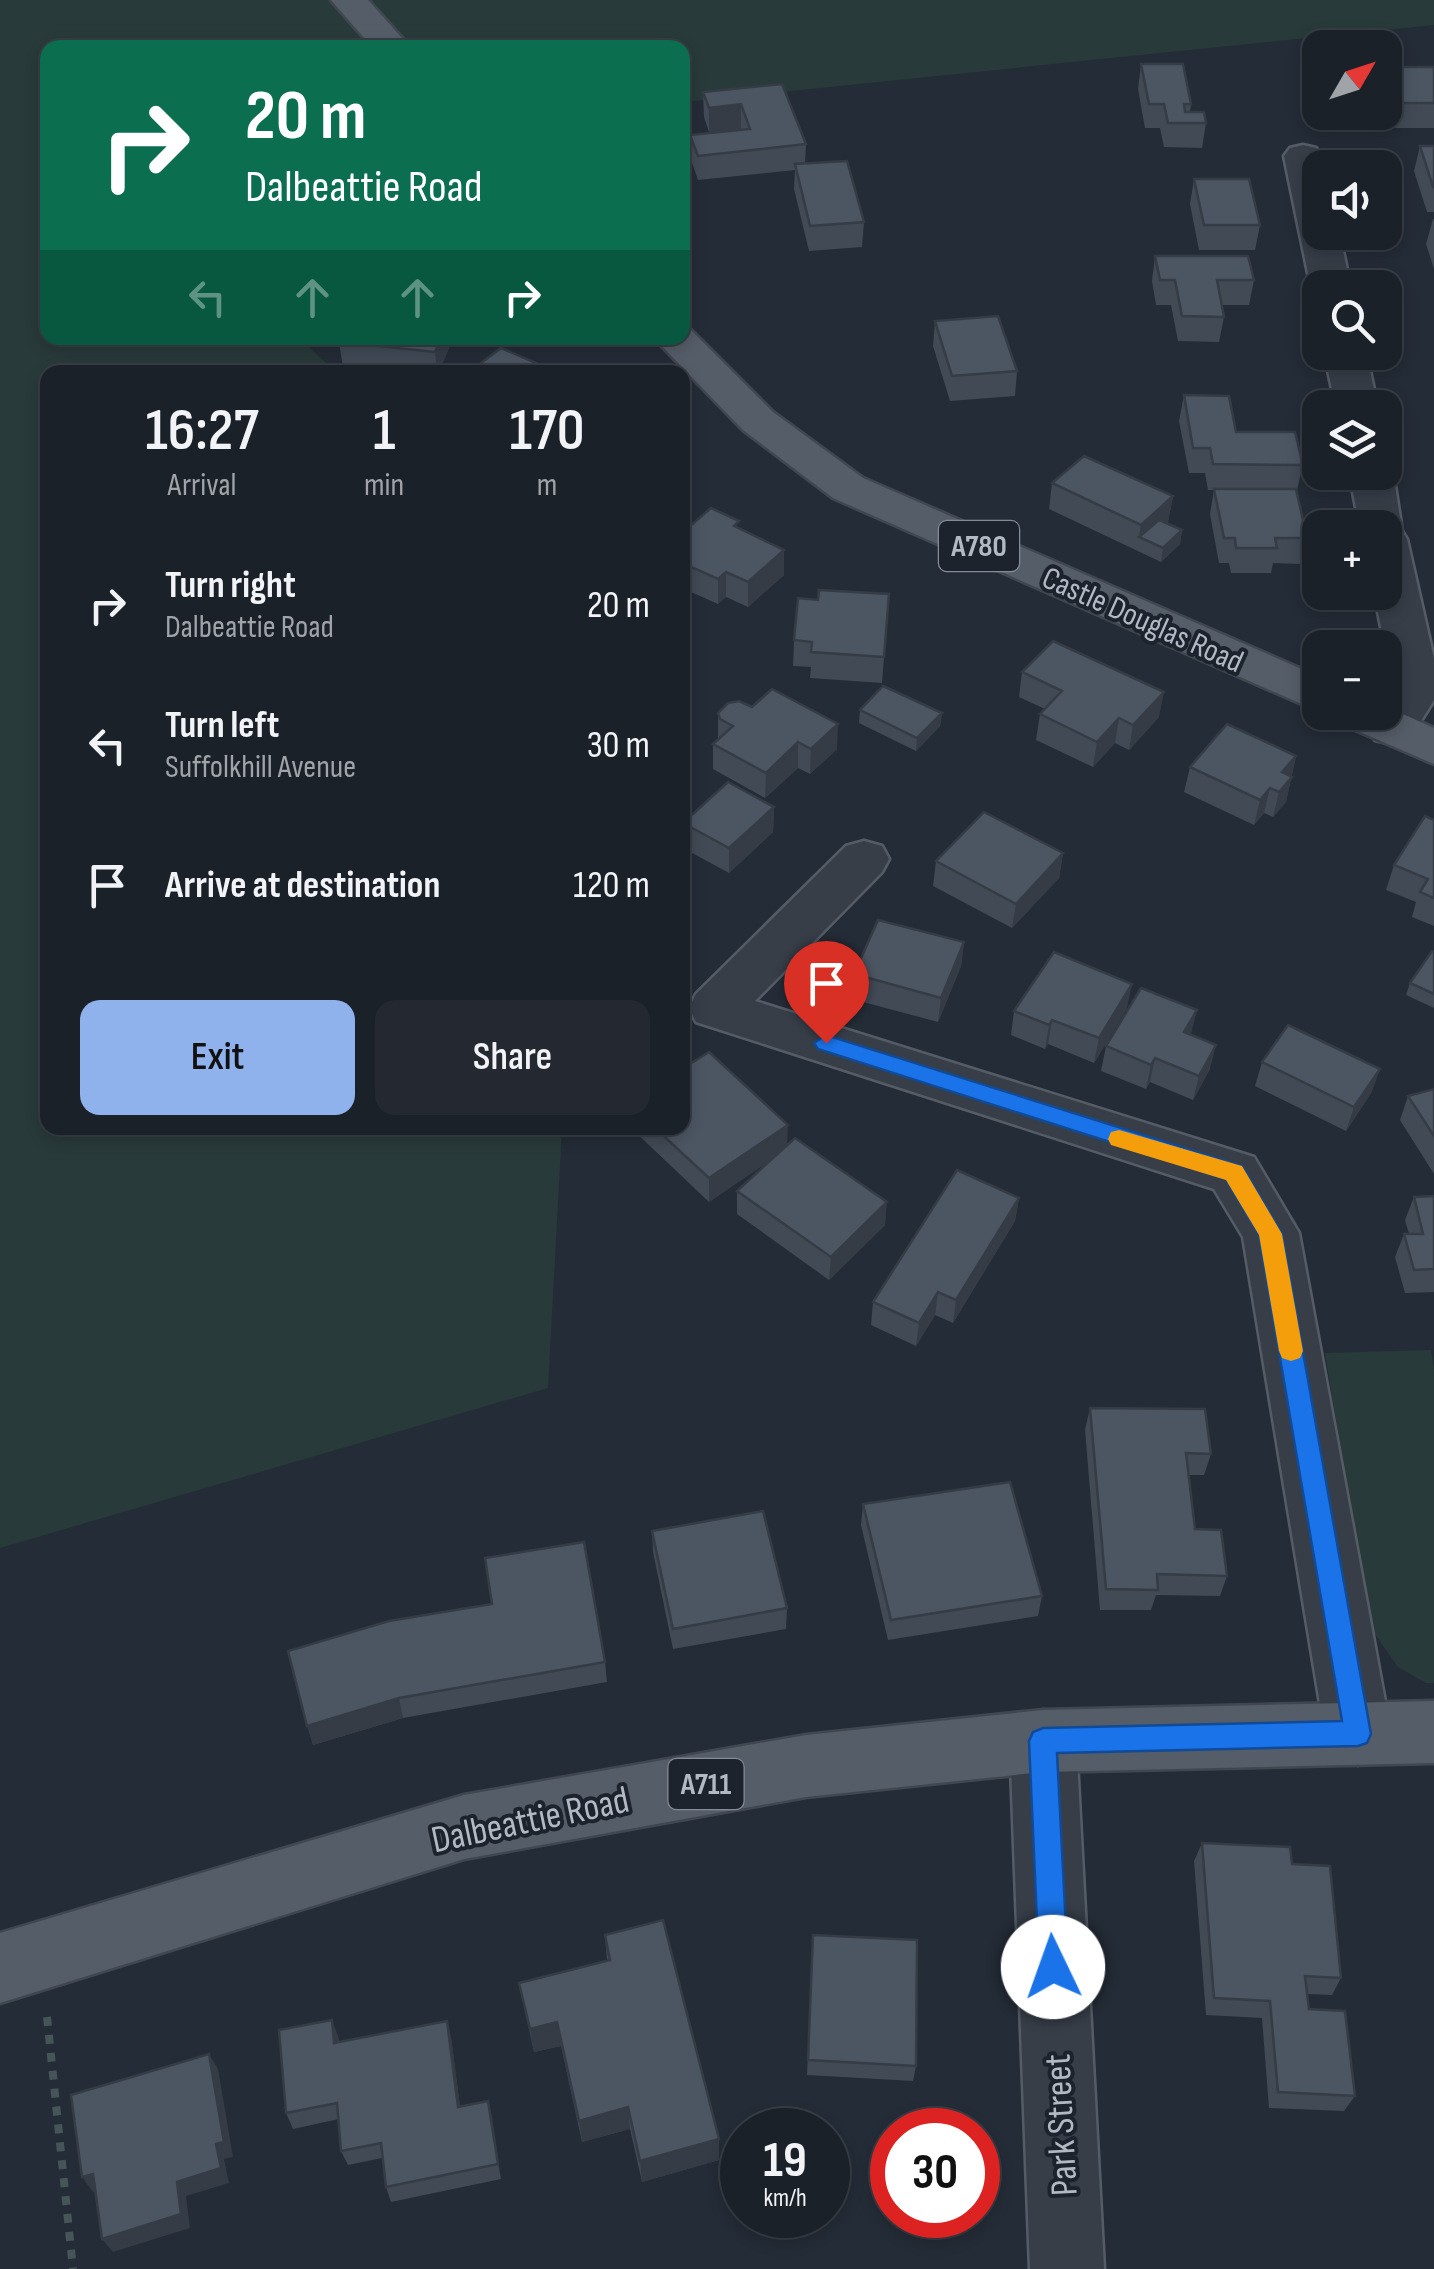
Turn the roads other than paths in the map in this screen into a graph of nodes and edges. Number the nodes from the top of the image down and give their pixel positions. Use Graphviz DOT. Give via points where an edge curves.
graph roads {
  1 [pos="349,0"];
  2 [pos="386,40"];
  3 [pos="682,345"];
  4 [pos="1400,610"];
  5 [pos="1302,688"];
  6 [pos="1402,715"];
  7 [pos="864,859"];
  8 [pos="1434,1732"];
  9 [pos="1358,1734"];
  10 [pos="1043,1741"];
  11 [pos="20,1961"];
  12 [pos="1067,2269"];
  1 -- 2 [label="main road"];
  3 -- 5 [label="main road, Castle Douglas Road / A780" via="758,421 848,488"];
  4 -- 6 [label="street" via="1417,689"];
  7 -- 9 [label="street" via="715,1008 1234,1173 1271,1234"];
  8 -- 9 [label="main road, Dalbeattie Road / A711"];
  9 -- 10 [label="main road, Dalbeattie Road / A711"];
  10 -- 11 [label="main road, Dalbeattie Road / A711" via="806,1766 464,1827"];
  10 -- 12 [label="street, Park Street"];
}
